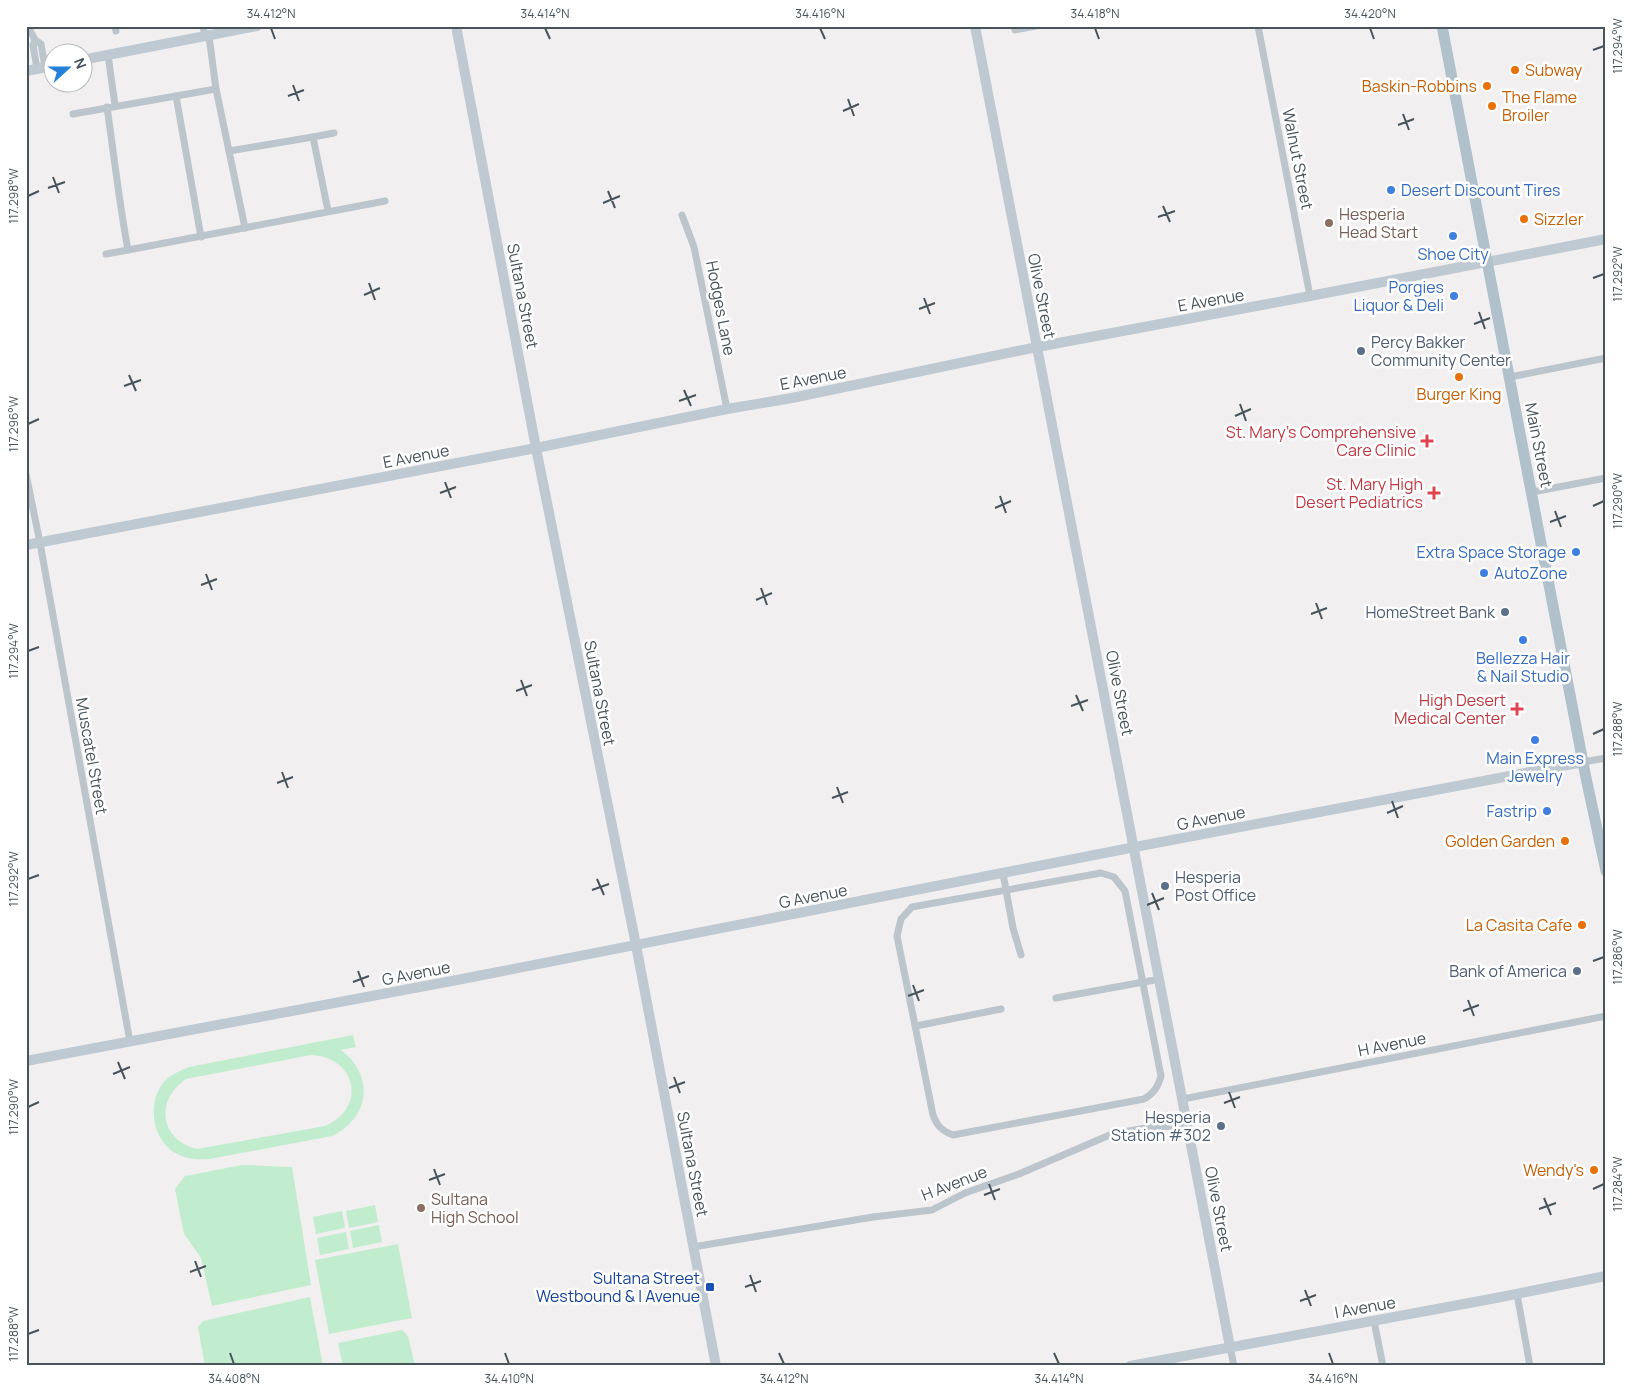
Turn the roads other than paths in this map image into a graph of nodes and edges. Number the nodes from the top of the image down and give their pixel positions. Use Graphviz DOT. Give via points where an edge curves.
graph roads {
  1 [pos="28,26"];
  2 [pos="257,26"];
  3 [pos="456,26"];
  4 [pos="975,26"];
  5 [pos="1014,26"];
  6 [pos="1036,26"];
  7 [pos="1258,26"];
  8 [pos="1442,26"];
  9 [pos="206,33"];
  10 [pos="108,55"];
  11 [pos="92,58"];
  12 [pos="40,68"];
  13 [pos="216,89"];
  14 [pos="176,96"];
  15 [pos="115,105"];
  16 [pos="107,107"];
  17 [pos="73,114"];
  18 [pos="334,133"];
  19 [pos="313,137"];
  20 [pos="229,151"];
  21 [pos="385,200"];
  22 [pos="328,211"];
  23 [pos="682,214"];
  24 [pos="245,228"];
  25 [pos="201,237"];
  26 [pos="1606,239"];
  27 [pos="128,250"];
  28 [pos="106,254"];
  29 [pos="1488,261"];
  30 [pos="1310,296"];
  31 [pos="1037,347"];
  32 [pos="1606,358"];
  33 [pos="1510,376"];
  34 [pos="727,409"];
  35 [pos="536,448"];
  36 [pos="26,474"];
  37 [pos="1606,478"];
  38 [pos="1532,492"];
  39 [pos="40,543"];
  40 [pos="26,545"];
  41 [pos="1606,758"];
  42 [pos="1583,762"];
  43 [pos="1135,848"];
  44 [pos="1606,870"];
  45 [pos="1003,874"];
  46 [pos="1006,890"];
  47 [pos="636,944"];
  48 [pos="1021,955"];
  49 [pos="1160,978"];
  50 [pos="1142,982"];
  51 [pos="1056,998"];
  52 [pos="1001,1009"];
  53 [pos="1606,1016"];
  54 [pos="916,1026"];
  55 [pos="130,1042"];
  56 [pos="26,1062"];
  57 [pos="1183,1099"];
  58 [pos="1188,1125"];
  59 [pos="693,1247"];
  60 [pos="1606,1276"];
  61 [pos="1517,1294"];
  62 [pos="1374,1321"];
  63 [pos="1230,1347"];
  64 [pos="716,1366"];
  65 [pos="1130,1366"];
  66 [pos="1234,1366"];
  67 [pos="1382,1366"];
  68 [pos="1530,1366"];
  1 -- 12 [label="street" via="35,40 33,46"];
  2 -- 9 [label="street"];
  3 -- 35 [label="street, Sultana Street"];
  4 -- 31 [label="street, Olive Street"];
  5 -- 6 [label="street" via="1015,30"];
  7 -- 30 [label="street, Walnut Street"];
  8 -- 29 [label="main road, Main Street"];
  9 -- 10 [label="street"];
  9 -- 13 [label="street"];
  10 -- 11 [label="street"];
  10 -- 15 [label="street"];
  13 -- 14 [label="street"];
  13 -- 20 [label="street"];
  14 -- 15 [label="street"];
  14 -- 25 [label="street"];
  15 -- 16 [label="street"];
  16 -- 17 [label="street"];
  16 -- 27 [label="street"];
  18 -- 19 [label="street"];
  19 -- 20 [label="street"];
  19 -- 22 [label="street"];
  20 -- 24 [label="street"];
  21 -- 22 [label="street"];
  22 -- 24 [label="street"];
  23 -- 34 [label="street, Hodges Lane" via="694,247"];
  24 -- 25 [label="street"];
  25 -- 27 [label="street"];
  26 -- 29 [label="street, E Avenue"];
  27 -- 28 [label="street"];
  29 -- 30 [label="street, E Avenue"];
  29 -- 33 [label="main road, Main Street"];
  30 -- 31 [label="street, E Avenue"];
  31 -- 34 [label="street, E Avenue"];
  31 -- 43 [label="street, Olive Street"];
  32 -- 33 [label="street"];
  33 -- 38 [label="main road, Main Street"];
  34 -- 35 [label="street, E Avenue"];
  35 -- 39 [label="street, E Avenue"];
  35 -- 47 [label="street, Sultana Street"];
  36 -- 39 [label="street, Muscatel Street"];
  37 -- 38 [label="street"];
  38 -- 42 [label="main road, Main Street"];
  39 -- 40 [label="street, E Avenue"];
  39 -- 55 [label="street, Muscatel Street"];
  41 -- 42 [label="street, G Avenue"];
  42 -- 43 [label="street, G Avenue"];
  42 -- 44 [label="main road, Main Street"];
  43 -- 45 [label="street, G Avenue"];
  43 -- 49 [label="street, Olive Street"];
  45 -- 46 [label="street"];
  45 -- 47 [label="street, G Avenue"];
  46 -- 48 [label="street"];
  46 -- 50 [label="street" via="1101,873 1114,877 1125,891"];
  46 -- 54 [label="street" via="912,907 901,920 897,936"];
  47 -- 55 [label="street, G Avenue"];
  47 -- 59 [label="street, Sultana Street"];
  49 -- 50 [label="street"];
  49 -- 57 [label="street, Olive Street"];
  50 -- 51 [label="street"];
  50 -- 54 [label="street" via="1161,1076 1158,1086 1144,1099 953,1135 944,1132 933,1115"];
  52 -- 54 [label="street"];
  53 -- 57 [label="street, H Avenue"];
  55 -- 56 [label="street, G Avenue"];
  57 -- 58 [label="street, Olive Street"];
  58 -- 59 [label="street, H Avenue" via="1112,1134 965,1193 932,1210"];
  58 -- 63 [label="street, Olive Street"];
  59 -- 64 [label="street, Sultana Street"];
  60 -- 61 [label="street, I Avenue"];
  61 -- 62 [label="street, I Avenue"];
  61 -- 68 [label="street"];
  62 -- 63 [label="street, I Avenue"];
  62 -- 67 [label="street"];
  63 -- 65 [label="street, I Avenue"];
  63 -- 66 [label="street, Olive Street"];
}
